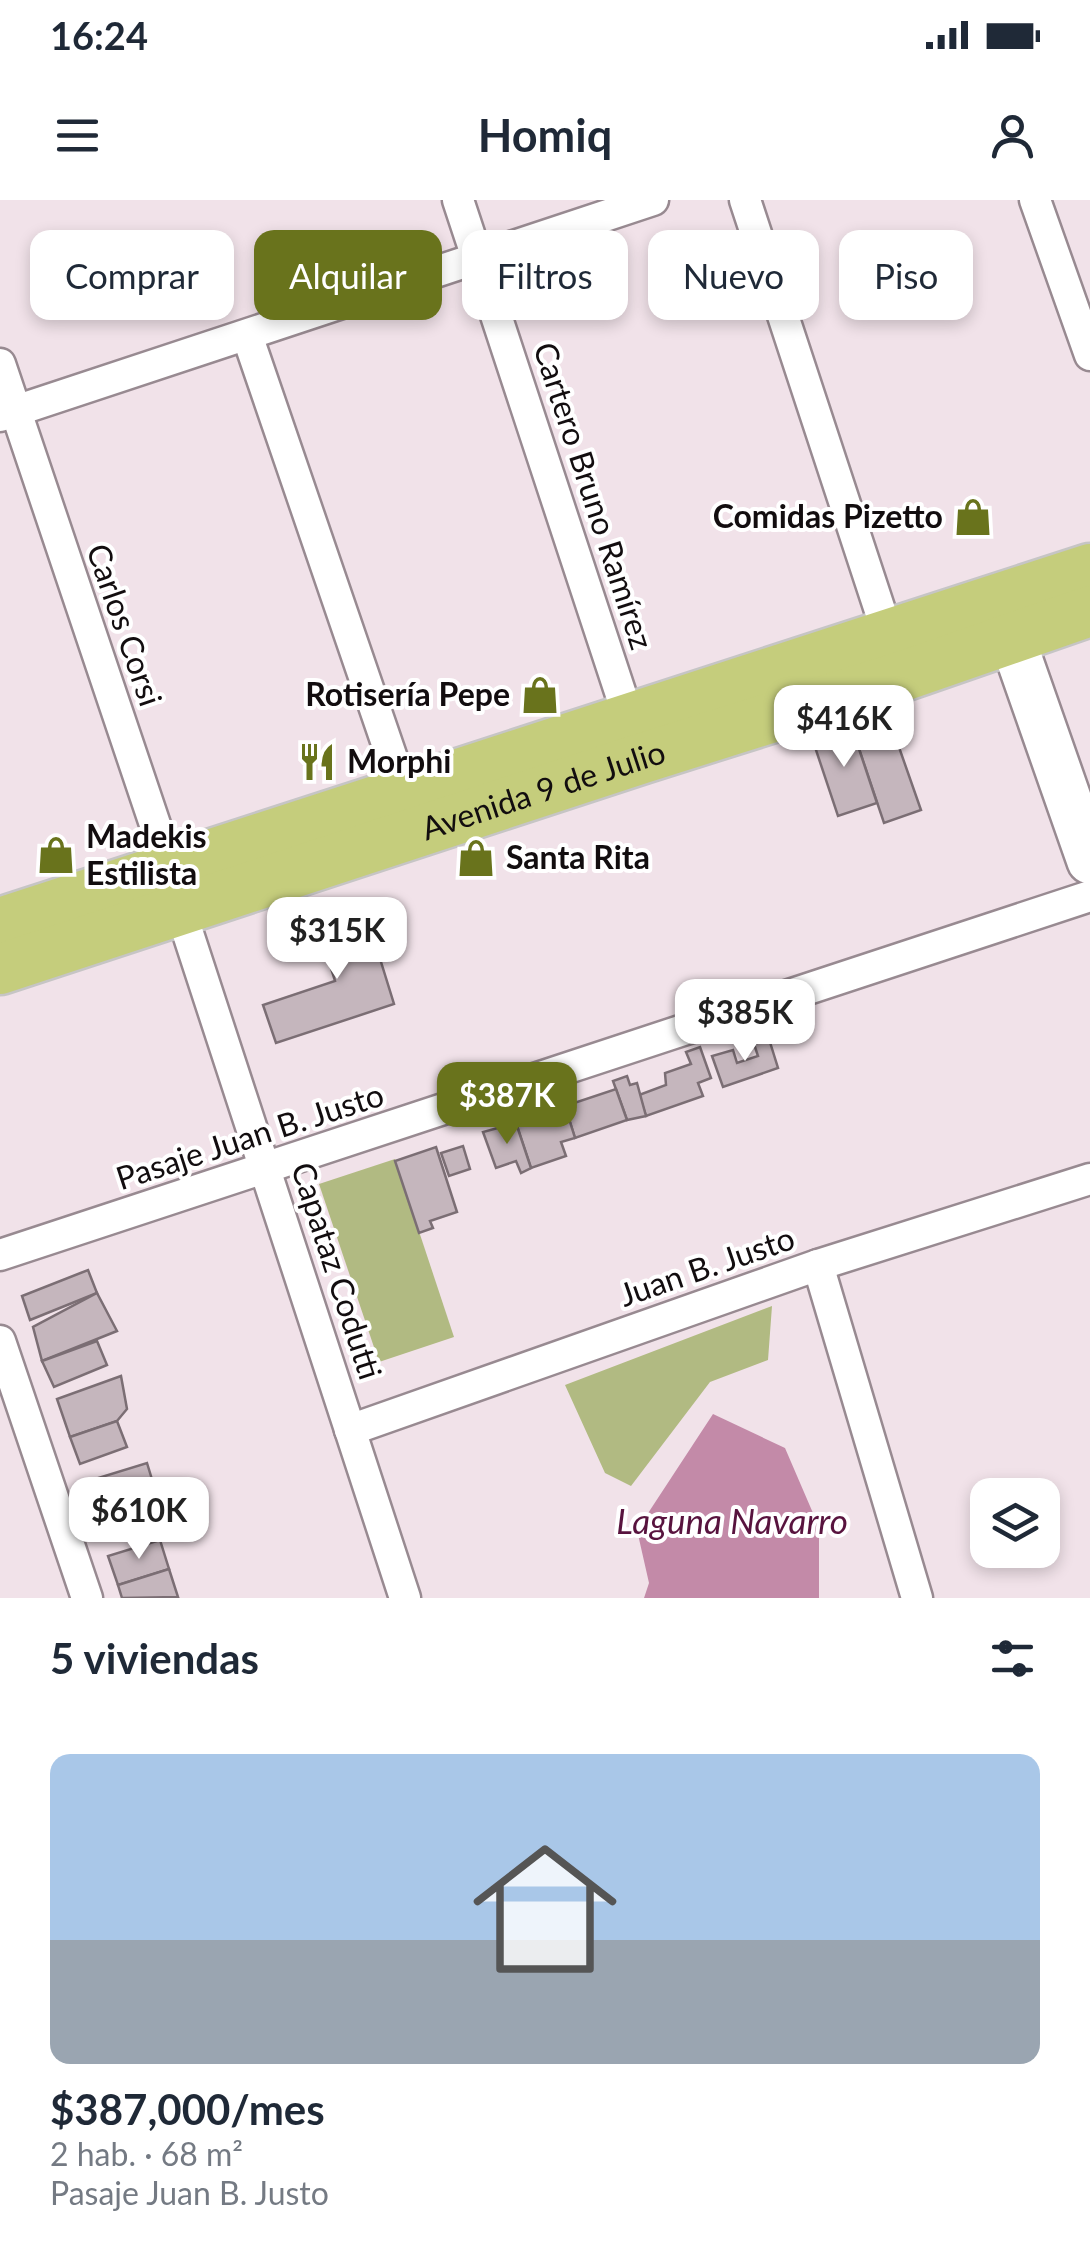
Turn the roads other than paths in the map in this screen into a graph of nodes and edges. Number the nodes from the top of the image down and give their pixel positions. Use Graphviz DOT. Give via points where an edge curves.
graph roads {
  1 [pos="458,200"];
  2 [pos="653,200"];
  3 [pos="745,200"];
  4 [pos="1036,200"];
  5 [pos="468,230"];
  6 [pos="559,230"];
  7 [pos="462,261"];
  8 [pos="498,320"];
  9 [pos="247,335"];
  10 [pos="1090,355"];
  11 [pos="0,364"];
  12 [pos="8,414"];
  13 [pos="1090,569"];
  14 [pos="1090,612"];
  15 [pos="1005,620"];
  16 [pos="896,656"];
  17 [pos="636,738"];
  18 [pos="411,812"];
  19 [pos="1090,861"];
  20 [pos="174,887"];
  21 [pos="1090,896"];
  22 [pos="0,923"];
  23 [pos="0,970"];
  24 [pos="266,1170"];
  25 [pos="1090,1179"];
  26 [pos="0,1255"];
  27 [pos="818,1265"];
  28 [pos="0,1341"];
  29 [pos="350,1430"];
  30 [pos="87,1598"];
  31 [pos="404,1598"];
  32 [pos="917,1598"];
  1 -- 5 [label="street, Cartero Bruno Ramírez"];
  2 -- 6 [label="street"];
  3 -- 16 [label="street"];
  4 -- 10 [label="street"];
  7 -- 9 [label="street"];
  8 -- 17 [label="street, Cartero Bruno Ramírez"];
  9 -- 12 [label="street"];
  9 -- 18 [label="street"];
  11 -- 12 [label="street, Carlos Corsi"];
  12 -- 20 [label="street, Carlos Corsi"];
  13 -- 15 [label="main road, Avenida 9 de Julio"];
  14 -- 15 [label="main road, Avenida 9 de Julio"];
  15 -- 16 [label="main road, Avenida 9 de Julio"];
  15 -- 19 [label="street"];
  16 -- 17 [label="main road, Avenida 9 de Julio"];
  17 -- 18 [label="main road, Avenida 9 de Julio"];
  18 -- 20 [label="main road, Avenida 9 de Julio"];
  20 -- 22 [label="main road, Avenida 9 de Julio"];
  20 -- 23 [label="main road, Avenida 9 de Julio"];
  20 -- 24 [label="street, Capataz Codutti"];
  21 -- 24 [label="street, Pasaje Juan B. Justo"];
  24 -- 26 [label="street, Pasaje Juan B. Justo"];
  24 -- 29 [label="street, Capataz Codutti"];
  25 -- 27 [label="street, Juan B. Justo"];
  27 -- 29 [label="street, Juan B. Justo"];
  27 -- 32 [label="street"];
  28 -- 30 [label="street"];
  29 -- 31 [label="street, Capataz Codutti"];
}
